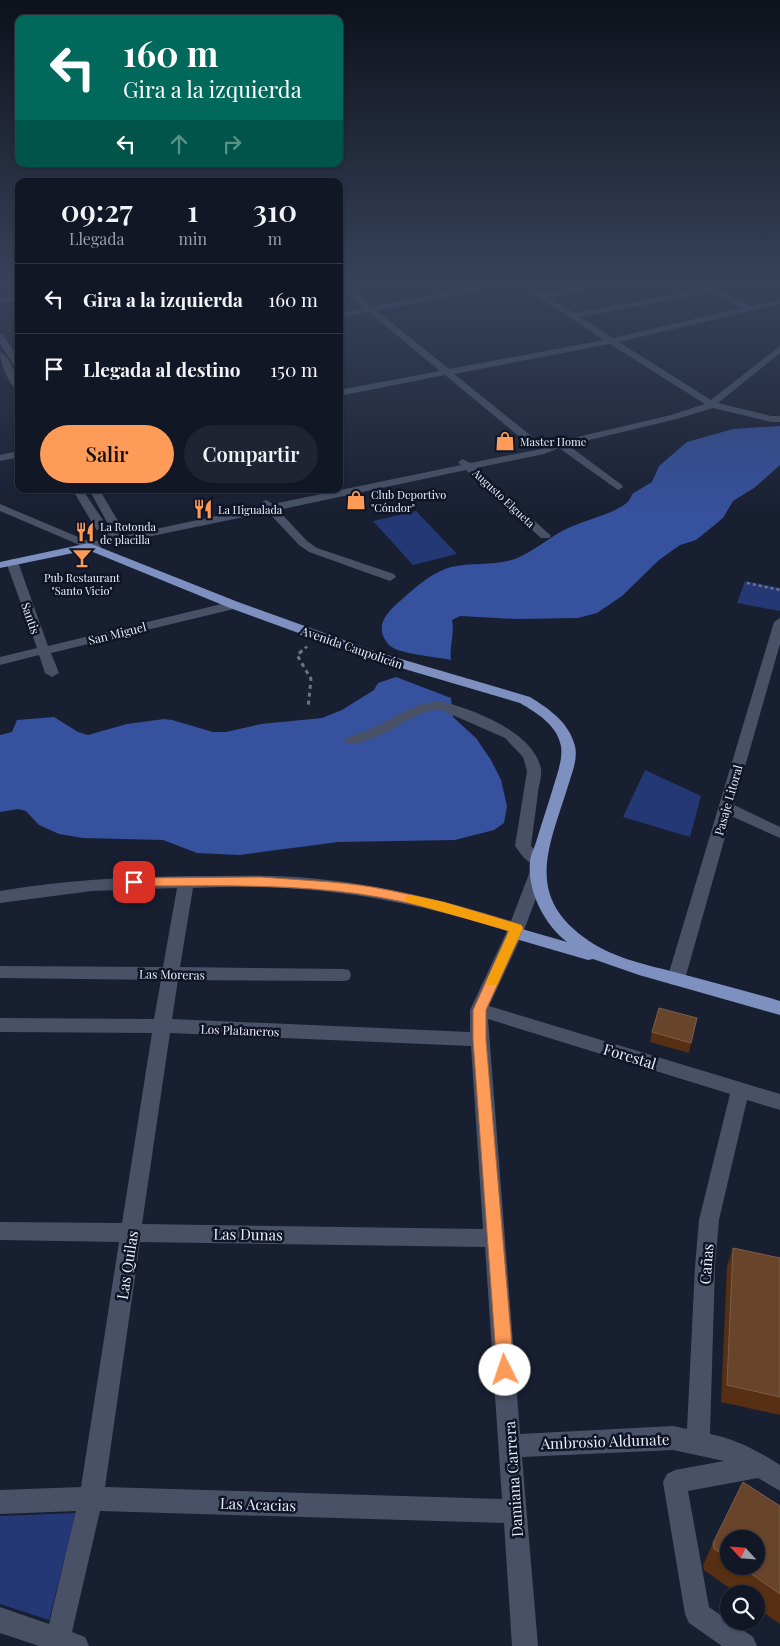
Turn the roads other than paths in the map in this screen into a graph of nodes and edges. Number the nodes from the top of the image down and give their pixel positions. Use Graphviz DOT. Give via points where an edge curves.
graph roads {
  1 [pos="435,363"];
  2 [pos="495,363"];
  3 [pos="646,363"];
  4 [pos="763,363"];
  5 [pos="446,372"];
  6 [pos="343,392"];
  7 [pos="713,404"];
  8 [pos="780,419"];
  9 [pos="560,444"];
  10 [pos="536,445"];
  11 [pos="15,455"];
  12 [pos="0,458"];
  13 [pos="466,463"];
  14 [pos="618,487"];
  15 [pos="343,488"];
  16 [pos="79,493"];
  17 [pos="96,493"];
  18 [pos="320,493"];
  19 [pos="268,506"];
  20 [pos="0,507"];
  21 [pos="545,536"];
  22 [pos="113,540"];
  23 [pos="89,546"];
  24 [pos="6,564"];
  25 [pos="390,577"];
  26 [pos="234,605"];
  27 [pos="780,622"];
  28 [pos="43,651"];
  29 [pos="0,661"];
  30 [pos="52,673"];
  31 [pos="351,741"];
  32 [pos="726,807"];
  33 [pos="780,833"];
  34 [pos="538,867"];
  35 [pos="186,882"];
  36 [pos="0,898"];
  37 [pos="516,931"];
  38 [pos="614,961"];
  39 [pos="0,972"];
  40 [pos="172,974"];
  41 [pos="343,975"];
  42 [pos="676,979"];
  43 [pos="780,1008"];
  44 [pos="479,1010"];
  45 [pos="0,1025"];
  46 [pos="162,1026"];
  47 [pos="479,1040"];
  48 [pos="740,1090"];
  49 [pos="780,1102"];
  50 [pos="0,1231"];
  51 [pos="132,1232"];
  52 [pos="496,1238"];
  53 [pos="698,1442"];
  54 [pos="511,1446"];
  55 [pos="770,1473"];
  56 [pos="91,1499"];
  57 [pos="0,1502"];
  58 [pos="516,1511"];
  59 [pos="0,1620"];
  60 [pos="64,1644"];
  61 [pos="525,1646"];
  62 [pos="744,1646"];
  1 -- 5 [label="street"];
  2 -- 5 [label="street"];
  3 -- 7 [label="street"];
  4 -- 7 [label="street"];
  5 -- 6 [label="street"];
  5 -- 10 [label="street"];
  7 -- 8 [label="street"];
  7 -- 9 [label="street" via="674,417"];
  9 -- 10 [label="street"];
  9 -- 13 [label="street" via="544,451"];
  9 -- 14 [label="street"];
  10 -- 13 [label="street"];
  11 -- 12 [label="street"];
  13 -- 15 [label="street"];
  13 -- 21 [label="street, Augusto Elgueta"];
  16 -- 22 [label="street" via="102,530"];
  17 -- 22 [label="street" via="115,526"];
  18 -- 19 [label="street"];
  19 -- 22 [label="street"];
  19 -- 25 [label="street" via="302,543 313,550"];
  20 -- 23 [label="street, Avenida Caupolicán"];
  22 -- 23 [label="street"];
  23 -- 24 [label="main road"];
  23 -- 26 [label="main road, Avenida Caupolicán"];
  24 -- 28 [label="street, Santis"];
  26 -- 28 [label="street, San Miguel"];
  26 -- 34 [label="main road, Avenida Caupolicán" via="372,655 513,695 536,706 554,721 565,737 568,763"];
  27 -- 32 [label="street, Pasaje Litoral"];
  28 -- 29 [label="street, San Miguel"];
  28 -- 30 [label="street, Santis"];
  31 -- 34 [label="street" via="427,706 440,705 510,735 530,757 534,771 523,846"];
  32 -- 33 [label="street"];
  32 -- 42 [label="street, Pasaje Litoral"];
  34 -- 37 [label="street, Damiana Carrera"];
  34 -- 38 [label="main road" via="542,897 556,922 581,944"];
  35 -- 36 [label="street" via="82,885"];
  35 -- 37 [label="street" via="288,883 372,892 444,906"];
  35 -- 40 [label="street, Las Quilas"];
  37 -- 38 [label="main road"];
  37 -- 44 [label="street, Damiana Carrera"];
  38 -- 42 [label="main road"];
  39 -- 40 [label="street, Las Moreras"];
  40 -- 41 [label="street, Las Moreras"];
  40 -- 46 [label="street, Las Quilas"];
  42 -- 43 [label="main road"];
  44 -- 47 [label="street, Damiana Carrera"];
  44 -- 48 [label="street, Forestal"];
  45 -- 46 [label="street, Los Plataneros"];
  46 -- 47 [label="street, Los Plataneros"];
  46 -- 51 [label="street, Las Quilas"];
  47 -- 52 [label="street, Damiana Carrera"];
  48 -- 49 [label="street, Forestal"];
  48 -- 53 [label="street, Cañas" via="710,1220"];
  50 -- 51 [label="street, Las Dunas"];
  51 -- 52 [label="street, Las Dunas"];
  51 -- 56 [label="street, Las Quilas"];
  52 -- 54 [label="street, Damiana Carrera"];
  53 -- 54 [label="street, Ambrosio Aldunate" via="648,1438"];
  53 -- 55 [label="street, Ambrosio Aldunate" via="719,1447"];
  54 -- 58 [label="street, Damiana Carrera"];
  55 -- 62 [label="street" via="675,1482 698,1614"];
  56 -- 57 [label="street, Las Acacias"];
  56 -- 58 [label="street, Las Acacias"];
  56 -- 60 [label="street, Las Quilas"];
  58 -- 61 [label="street, Damiana Carrera"];
  59 -- 60 [label="street"];
}
